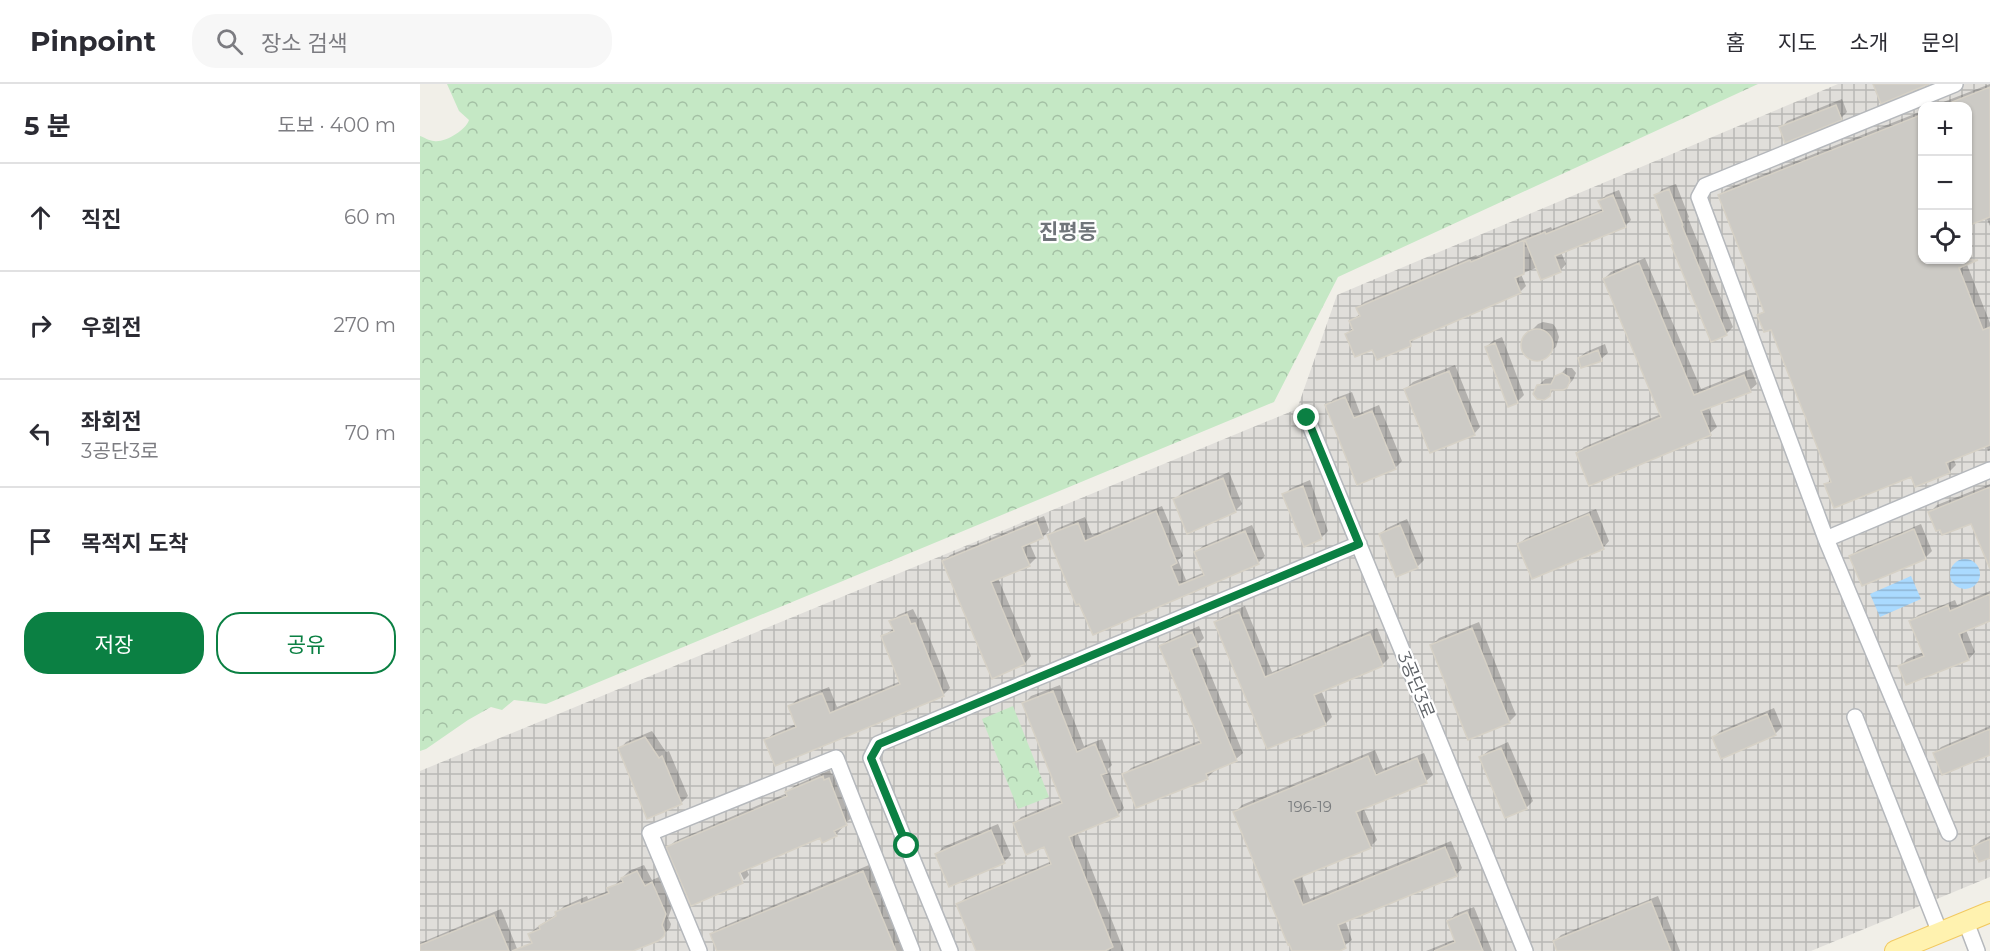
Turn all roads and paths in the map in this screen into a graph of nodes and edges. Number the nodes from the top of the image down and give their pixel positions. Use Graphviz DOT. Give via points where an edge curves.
graph roads {
  1 [pos="1955,84"];
  2 [pos="1307,418"];
  3 [pos="1990,471"];
  4 [pos="1826,539"];
  5 [pos="1359,544"];
  6 [pos="1855,717"];
  7 [pos="1949,833"];
  8 [pos="1990,912"];
  9 [pos="1966,922"];
  10 [pos="1940,933"];
  11 [pos="699,951"];
  12 [pos="912,951"];
  13 [pos="950,951"];
  14 [pos="1525,951"];
  15 [pos="1895,951"];
  16 [pos="1977,951"];
  1 -- 4 [label="street" via="1705,186 1699,197"];
  2 -- 5 [label="street, 3공단3로"];
  3 -- 4 [label="street"];
  4 -- 7 [label="street"];
  5 -- 13 [label="street" via="879,744 871,758"];
  5 -- 14 [label="street, 3공단3로"];
  6 -- 10 [label="street"];
  8 -- 9 [label="main road"];
  9 -- 10 [label="main road"];
  9 -- 16 [label="street"];
  10 -- 15 [label="main road"];
  11 -- 12 [label="street" via="650,834 836,758"];
}
